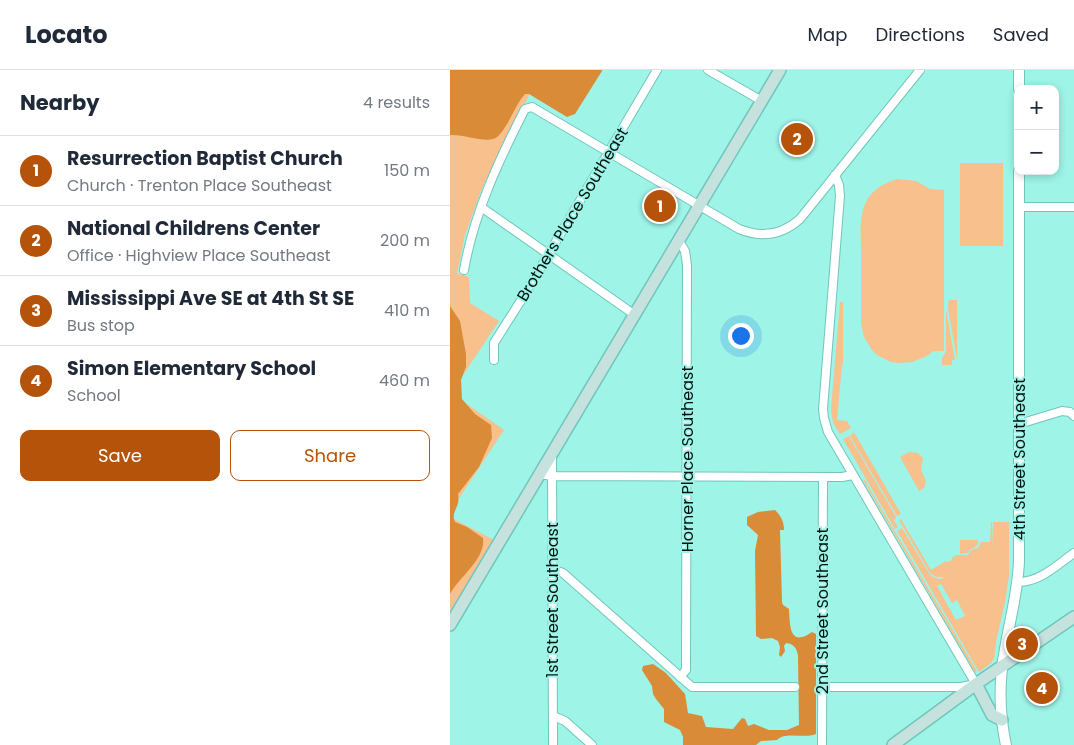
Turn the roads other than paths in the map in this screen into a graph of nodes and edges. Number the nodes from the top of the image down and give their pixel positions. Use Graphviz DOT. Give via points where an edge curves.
graph roads {
  1 [pos="658,70"];
  2 [pos="708,70"];
  3 [pos="780,70"];
  4 [pos="920,70"];
  5 [pos="1019,70"];
  6 [pos="1019,85"];
  7 [pos="762,101"];
  8 [pos="609,152"];
  9 [pos="835,175"];
  10 [pos="1018,175"];
  11 [pos="700,206"];
  12 [pos="481,207"];
  13 [pos="1018,207"];
  14 [pos="1074,207"];
  15 [pos="679,241"];
  16 [pos="549,254"];
  17 [pos="464,270"];
  18 [pos="635,315"];
  19 [pos="494,360"];
  20 [pos="1074,416"];
  21 [pos="1019,424"];
  22 [pos="552,454"];
  23 [pos="540,474"];
  24 [pos="853,475"];
  25 [pos="552,476"];
  26 [pos="687,477"];
  27 [pos="822,477"];
  28 [pos="1074,553"];
  29 [pos="552,569"];
  30 [pos="1018,582"];
  31 [pos="1074,617"];
  32 [pos="450,625"];
  33 [pos="1002,666"];
  34 [pos="680,676"];
  35 [pos="976,684"];
  36 [pos="796,687"];
  37 [pos="822,687"];
  38 [pos="553,716"];
  39 [pos="1002,720"];
  40 [pos="553,745"];
  41 [pos="592,745"];
  42 [pos="822,745"];
  43 [pos="893,745"];
  44 [pos="1006,745"];
  1 -- 8 [label="street, Brothers Place Southeast"];
  2 -- 7 [label="street"];
  3 -- 7 [label="main road"];
  4 -- 9 [label="street"];
  5 -- 6 [label="street"];
  7 -- 11 [label="main road"];
  8 -- 11 [label="street"];
  8 -- 12 [label="street" via="532,107 525,109"];
  8 -- 16 [label="street, Brothers Place Southeast"];
  9 -- 11 [label="street" via="800,219 777,233 742,231"];
  9 -- 24 [label="street" via="840,196 823,409 828,432"];
  10 -- 13 [label="street, 4th Street Southeast"];
  11 -- 15 [label="main road"];
  12 -- 16 [label="street"];
  12 -- 17 [label="street" via="470,238"];
  13 -- 14 [label="street"];
  13 -- 21 [label="street, 4th Street Southeast"];
  15 -- 18 [label="main road"];
  15 -- 26 [label="street, Horner Place Southeast" via="686,254 687,265"];
  16 -- 18 [label="street"];
  16 -- 19 [label="street, Brothers Place Southeast" via="494,344"];
  18 -- 22 [label="main road"];
  20 -- 21 [label="street" via="1070,412 1062,412"];
  21 -- 30 [label="street, 4th Street Southeast"];
  22 -- 23 [label="main road"];
  22 -- 25 [label="street, 1st Street Southeast"];
  23 -- 25 [label="street"];
  23 -- 32 [label="main road"];
  24 -- 27 [label="street"];
  24 -- 35 [label="street"];
  25 -- 26 [label="street"];
  25 -- 29 [label="street, 1st Street Southeast"];
  26 -- 27 [label="street"];
  26 -- 34 [label="street, Horner Place Southeast" via="686,670"];
  27 -- 37 [label="street, 2nd Street Southeast"];
  28 -- 30 [label="street" via="1037,579"];
  29 -- 34 [label="street" via="563,573"];
  29 -- 38 [label="street, 1st Street Southeast"];
  30 -- 33 [label="street, 4th Street Southeast"];
  31 -- 33 [label="main road"];
  33 -- 35 [label="main road"];
  33 -- 39 [label="street, 4th Street Southeast"];
  34 -- 36 [label="street" via="692,687"];
  35 -- 37 [label="street" via="961,687"];
  35 -- 39 [label="main road" via="992,715"];
  35 -- 43 [label="main road"];
  37 -- 42 [label="street, 2nd Street Southeast"];
  38 -- 40 [label="street, 1st Street Southeast"];
  38 -- 41 [label="street" via="565,721"];
  39 -- 44 [label="street, 4th Street Southeast"];
}
